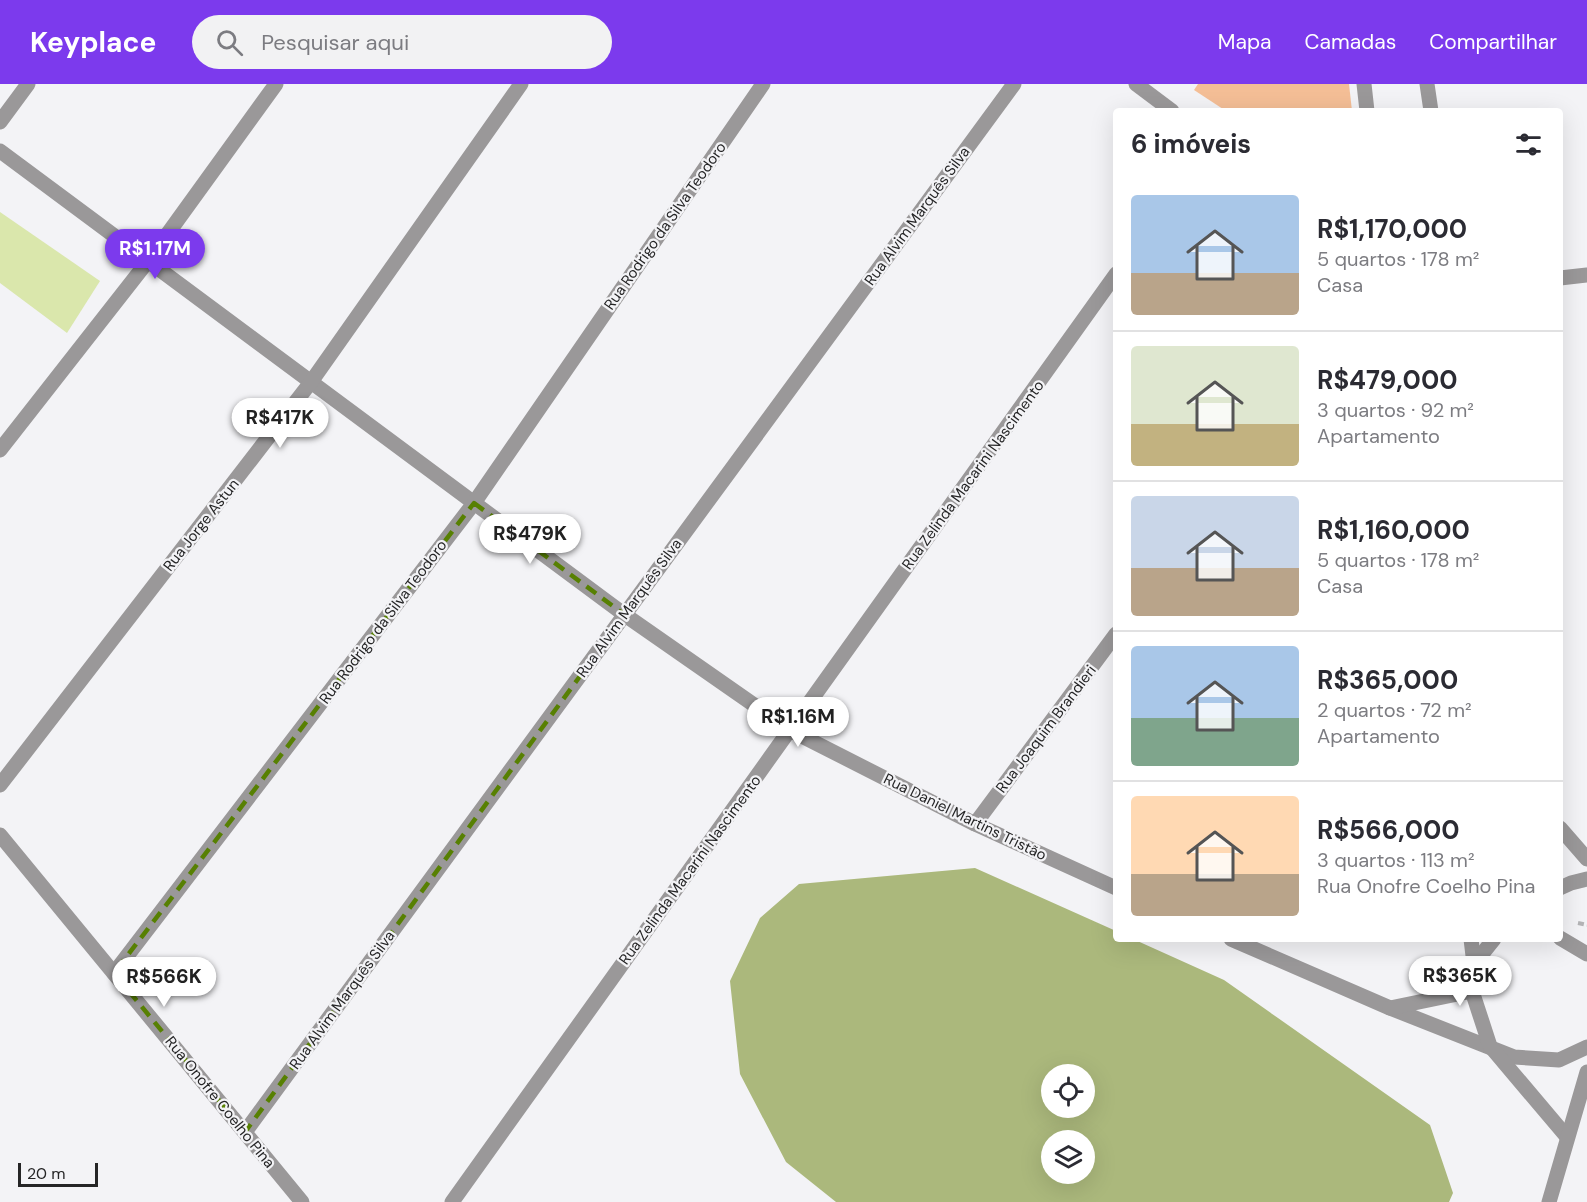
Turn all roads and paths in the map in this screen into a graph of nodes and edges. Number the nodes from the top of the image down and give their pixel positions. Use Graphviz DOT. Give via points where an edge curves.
graph roads {
  1 [pos="28,84"];
  2 [pos="276,84"];
  3 [pos="521,84"];
  4 [pos="763,84"];
  5 [pos="1014,84"];
  6 [pos="1136,84"];
  7 [pos="1364,84"];
  8 [pos="1427,84"];
  9 [pos="1168,108"];
  10 [pos="1367,108"];
  11 [pos="1431,108"];
  12 [pos="0,122"];
  13 [pos="0,151"];
  14 [pos="148,261"];
  15 [pos="1587,275"];
  16 [pos="1113,278"];
  17 [pos="1563,278"];
  18 [pos="311,382"];
  19 [pos="0,450"];
  20 [pos="474,503"];
  21 [pos="625,615"];
  22 [pos="1113,638"];
  23 [pos="790,730"];
  24 [pos="0,785"];
  25 [pos="975,824"];
  26 [pos="1563,831"];
  27 [pos="0,835"];
  28 [pos="1587,859"];
  29 [pos="1587,879"];
  30 [pos="1113,887"];
  31 [pos="1563,887"];
  32 [pos="1563,940"];
  33 [pos="1238,942"];
  34 [pos="1471,942"];
  35 [pos="1492,942"];
  36 [pos="1587,954"];
  37 [pos="1474,964"];
  38 [pos="114,973"];
  39 [pos="1472,991"];
  40 [pos="1390,1008"];
  41 [pos="1490,1046"];
  42 [pos="1587,1047"];
  43 [pos="1587,1072"];
  44 [pos="245,1132"];
  45 [pos="1567,1137"];
  46 [pos="302,1202"];
  47 [pos="452,1202"];
  48 [pos="1549,1202"];
  1 -- 12 [label="street"];
  2 -- 14 [label="street"];
  3 -- 18 [label="street, Rua Jorge Astun"];
  4 -- 20 [label="street, Rua Rodrigo da Silva Teodoro"];
  5 -- 21 [label="street, Rua Alvim Marquês Silva"];
  6 -- 9 [label="street"];
  7 -- 10 [label="street"];
  8 -- 11 [label="street"];
  13 -- 14 [label="street, Rua Daniel Martins Tristão"];
  14 -- 18 [label="street, Rua Daniel Martins Tristão"];
  14 -- 19 [label="street"];
  15 -- 17 [label="street"];
  16 -- 23 [label="street, Rua Zelinda Macarini Nascimento"];
  18 -- 20 [label="street, Rua Daniel Martins Tristão"];
  18 -- 24 [label="street, Rua Jorge Astun"];
  20 -- 21 [label="street, Rua Daniel Martins Tristão"];
  20 -- 38 [label="street, Rua Rodrigo da Silva Teodoro"];
  21 -- 23 [label="street, Rua Daniel Martins Tristão"];
  21 -- 44 [label="street, Rua Alvim Marquês Silva"];
  22 -- 25 [label="street, Rua Joaquim Brandieri"];
  23 -- 25 [label="street, Rua Daniel Martins Tristão"];
  23 -- 47 [label="street, Rua Zelinda Macarini Nascimento"];
  25 -- 30 [label="street, Rua Daniel Martins Tristão"];
  26 -- 28 [label="street"];
  27 -- 38 [label="street, Rua Onofre Coelho Pina"];
  29 -- 31 [label="street"];
  32 -- 36 [label="street"];
  33 -- 40 [label="street"];
  34 -- 37 [label="street"];
  35 -- 37 [label="street"];
  37 -- 39 [label="street"];
  38 -- 44 [label="street, Rua Onofre Coelho Pina"];
  39 -- 40 [label="street"];
  39 -- 41 [label="street"];
  40 -- 41 [label="street"];
  41 -- 42 [label="street" via="1514,1057 1559,1060"];
  41 -- 45 [label="street"];
  43 -- 45 [label="street"];
  44 -- 46 [label="street, Rua Onofre Coelho Pina"];
  45 -- 48 [label="street"];
}
